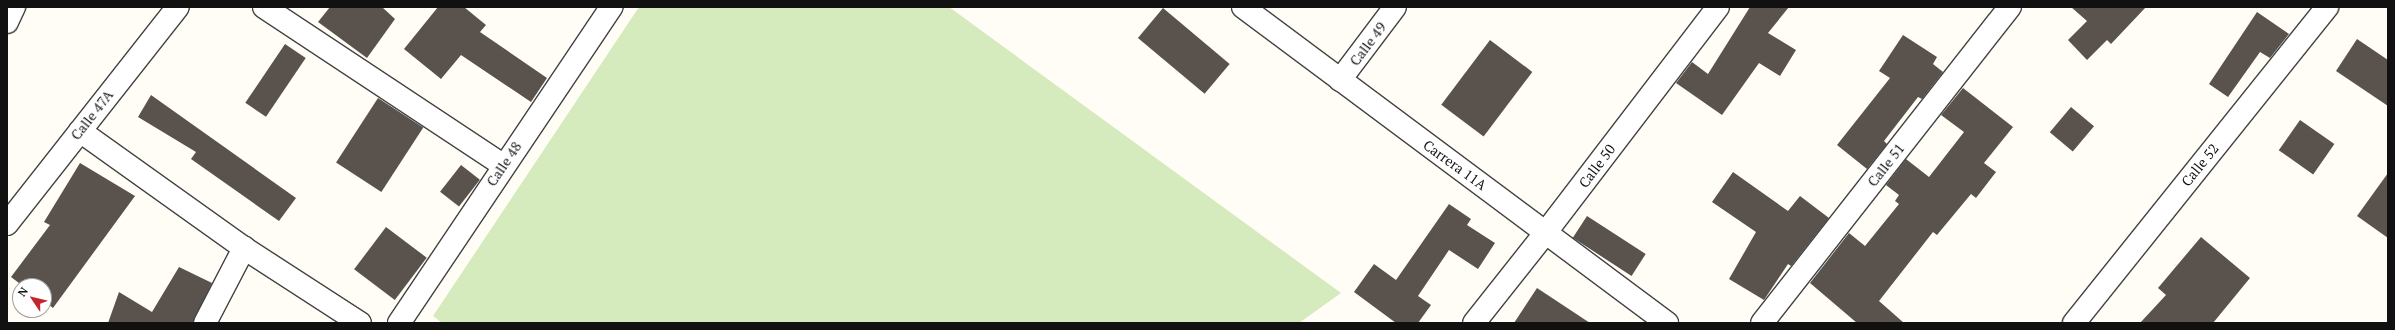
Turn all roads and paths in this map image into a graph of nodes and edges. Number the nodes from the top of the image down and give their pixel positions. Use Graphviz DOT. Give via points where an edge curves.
graph roads {
  1 [pos="14,7"];
  2 [pos="178,7"];
  3 [pos="264,7"];
  4 [pos="611,7"];
  5 [pos="1243,7"];
  6 [pos="1395,7"];
  7 [pos="1718,7"];
  8 [pos="2010,7"];
  9 [pos="2327,7"];
  10 [pos="7,22"];
  11 [pos="1340,80"];
  12 [pos="80,131"];
  13 [pos="503,165"];
  14 [pos="7,224"];
  15 [pos="1546,232"];
  16 [pos="244,248"];
  17 [pos="205,323"];
  18 [pos="360,323"];
  19 [pos="399,323"];
  20 [pos="1474,323"];
  21 [pos="1667,323"];
  22 [pos="1762,323"];
  23 [pos="2074,323"];
  1 -- 10 [label="street"];
  2 -- 12 [label="street, Calle 47A"];
  3 -- 13 [label="street"];
  4 -- 13 [label="street, Calle 48"];
  5 -- 11 [label="street, Carrera 11A"];
  6 -- 11 [label="street, Calle 49"];
  7 -- 15 [label="street, Calle 50"];
  8 -- 22 [label="street, Calle 51"];
  9 -- 23 [label="street, Calle 52"];
  11 -- 15 [label="street, Carrera 11A"];
  12 -- 14 [label="street, Calle 47A"];
  12 -- 16 [label="street"];
  13 -- 19 [label="street, Calle 48"];
  15 -- 20 [label="street, Calle 50"];
  15 -- 21 [label="street, Carrera 11A"];
  16 -- 17 [label="street"];
  16 -- 18 [label="street"];
}
